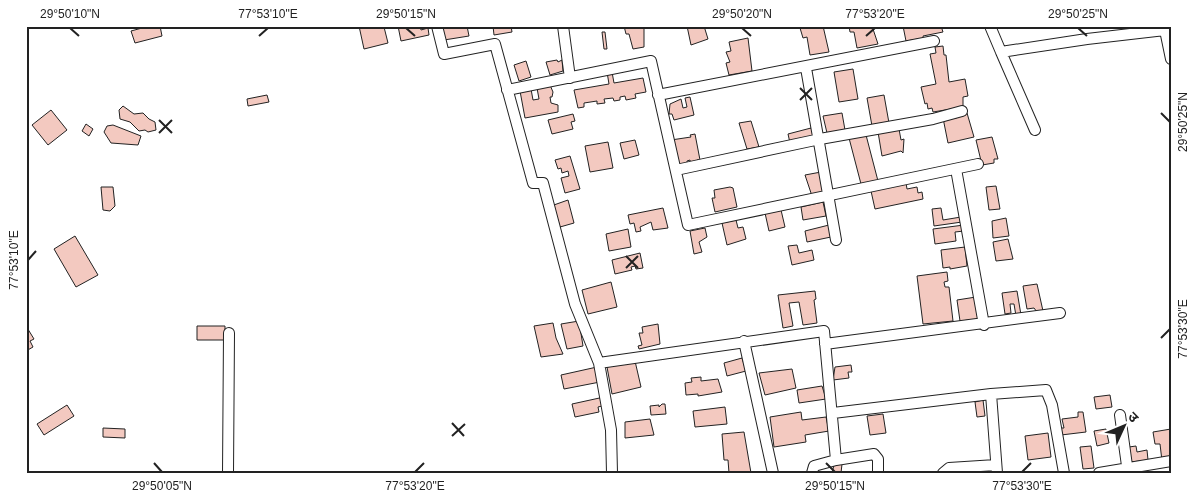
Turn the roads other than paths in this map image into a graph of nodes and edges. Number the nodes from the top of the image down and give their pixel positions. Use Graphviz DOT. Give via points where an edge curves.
graph roads {
  1 [pos="437,26"];
  2 [pos="563,26"];
  3 [pos="990,26"];
  4 [pos="1164,28"];
  5 [pos="934,41"];
  6 [pos="1001,52"];
  7 [pos="1171,59"];
  8 [pos="806,68"];
  9 [pos="570,78"];
  10 [pos="508,90"];
  11 [pos="658,95"];
  12 [pos="962,110"];
  13 [pos="1035,130"];
  14 [pos="820,139"];
  15 [pos="978,164"];
  16 [pos="956,169"];
  17 [pos="676,170"];
  18 [pos="829,197"];
  19 [pos="836,240"];
  20 [pos="1060,313"];
  21 [pos="984,325"];
  22 [pos="229,333"];
  23 [pos="744,341"];
  24 [pos="825,344"];
  25 [pos="599,363"];
  26 [pos="991,394"];
  27 [pos="833,413"];
  28 [pos="1120,415"];
  29 [pos="836,460"];
  30 [pos="1171,461"];
  31 [pos="997,469"];
  32 [pos="1128,471"];
  33 [pos="228,473"];
  34 [pos="612,473"];
  35 [pos="772,473"];
  36 [pos="812,473"];
  37 [pos="878,473"];
  38 [pos="943,473"];
  39 [pos="1064,473"];
  40 [pos="1099,473"];
  1 -- 10 [label="street" via="444,54 495,44"];
  2 -- 9 [label="street"];
  3 -- 6 [label="street"];
  4 -- 6 [label="street"];
  4 -- 7 [label="street"];
  5 -- 8 [label="street"];
  6 -- 13 [label="street"];
  8 -- 11 [label="street"];
  8 -- 14 [label="street"];
  9 -- 10 [label="street"];
  9 -- 11 [label="street" via="651,62"];
  10 -- 25 [label="street" via="532,183 543,182 575,304"];
  11 -- 17 [label="street"];
  12 -- 14 [label="street"];
  14 -- 17 [label="street"];
  14 -- 18 [label="street"];
  15 -- 16 [label="street"];
  16 -- 18 [label="street"];
  16 -- 21 [label="street"];
  17 -- 18 [label="street" via="688,225"];
  18 -- 19 [label="street"];
  20 -- 21 [label="street"];
  21 -- 24 [label="street"];
  22 -- 33 [label="street"];
  23 -- 24 [label="street" via="824,331"];
  23 -- 25 [label="street"];
  23 -- 35 [label="street"];
  24 -- 27 [label="street"];
  25 -- 34 [label="street" via="612,430"];
  26 -- 27 [label="street"];
  26 -- 31 [label="street"];
  26 -- 39 [label="street" via="1048,392"];
  27 -- 29 [label="street"];
  28 -- 32 [label="street"];
  29 -- 36 [label="street" via="814,466"];
  29 -- 37 [label="street" via="874,454 878,460"];
  30 -- 32 [label="street"];
  31 -- 38 [label="street" via="948,468"];
  32 -- 40 [label="street"];
}
